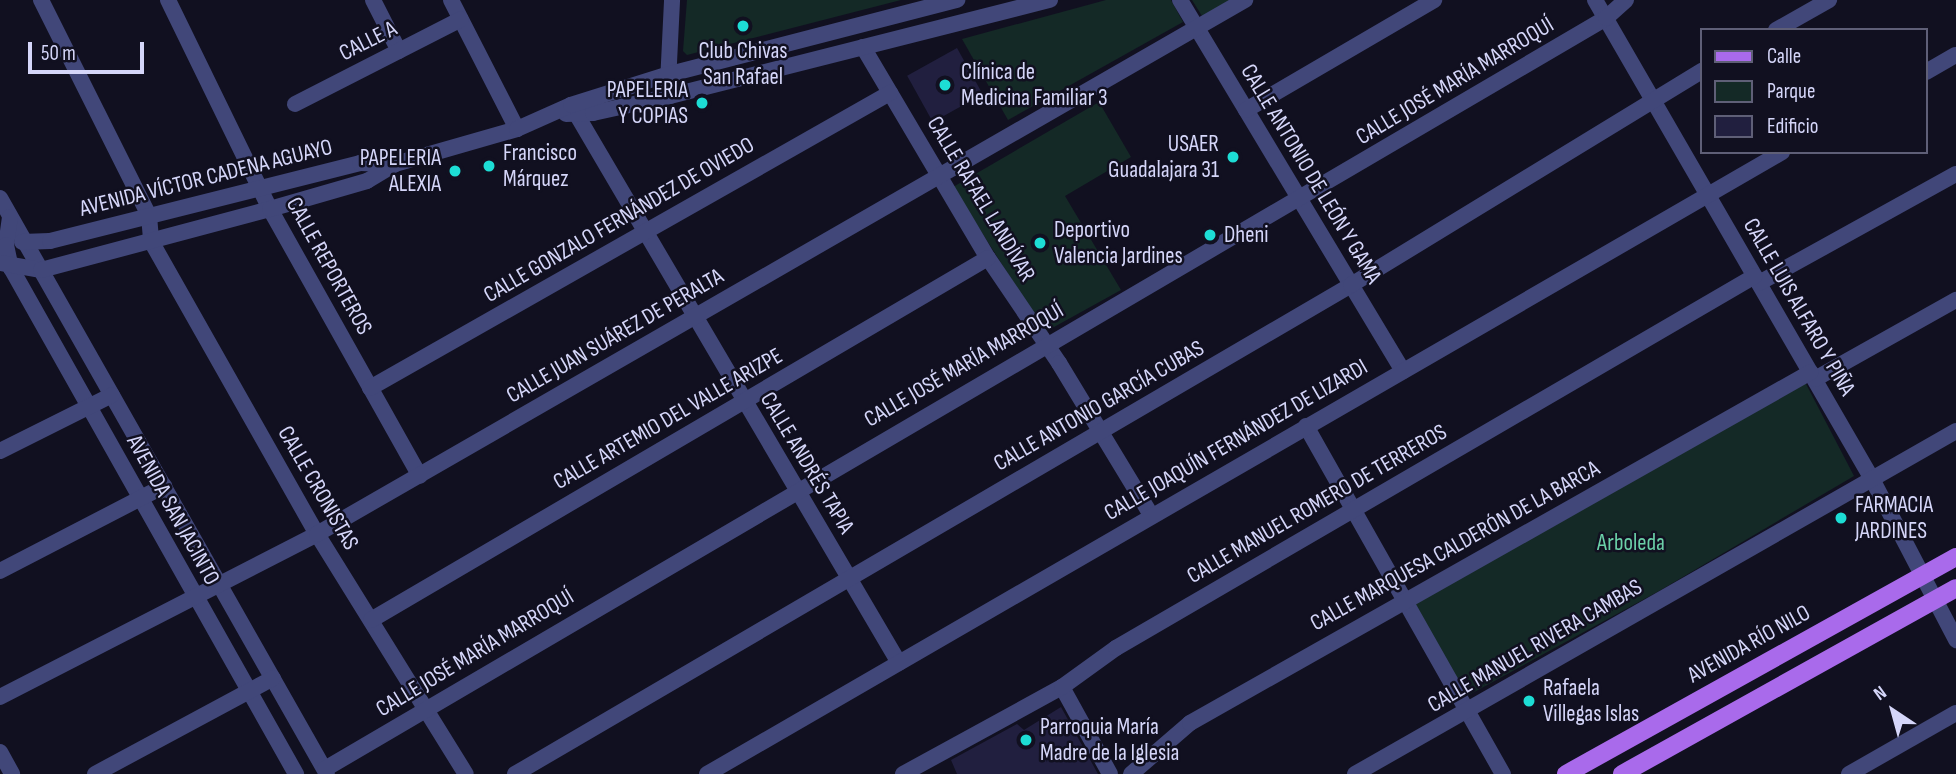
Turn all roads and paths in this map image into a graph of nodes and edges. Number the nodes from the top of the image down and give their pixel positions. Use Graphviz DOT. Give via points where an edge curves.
graph roads {
  1 [pos="41,0"];
  2 [pos="168,0"];
  3 [pos="373,0"];
  4 [pos="451,0"];
  5 [pos="671,0"];
  6 [pos="957,0"];
  7 [pos="1050,0"];
  8 [pos="1180,0"];
  9 [pos="1245,0"];
  10 [pos="1434,0"];
  11 [pos="1595,0"];
  12 [pos="1626,0"];
  13 [pos="1829,0"];
  14 [pos="1606,18"];
  15 [pos="461,19"];
  16 [pos="1197,27"];
  17 [pos="1780,28"];
  18 [pos="863,47"];
  19 [pos="399,51"];
  20 [pos="1956,55"];
  21 [pos="1928,71"];
  22 [pos="1700,72"];
  23 [pos="666,75"];
  24 [pos="890,93"];
  25 [pos="670,96"];
  26 [pos="1655,102"];
  27 [pos="295,104"];
  28 [pos="1246,110"];
  29 [pos="567,111"];
  30 [pos="517,129"];
  31 [pos="1778,154"];
  32 [pos="395,164"];
  33 [pos="939,174"];
  34 [pos="1956,174"];
  35 [pos="261,187"];
  36 [pos="1708,194"];
  37 [pos="0,198"];
  38 [pos="1300,199"];
  39 [pos="270,209"];
  40 [pos="10,216"];
  41 [pos="149,216"];
  42 [pos="643,232"];
  43 [pos="3,236"];
  44 [pos="151,241"];
  45 [pos="30,243"];
  46 [pos="988,258"];
  47 [pos="6,265"];
  48 [pos="41,270"];
  49 [pos="1757,279"];
  50 [pos="1351,285"];
  51 [pos="1956,300"];
  52 [pos="694,317"];
  53 [pos="1045,343"];
  54 [pos="1403,371"];
  55 [pos="1813,376"];
  56 [pos="370,388"];
  57 [pos="112,394"];
  58 [pos="744,401"];
  59 [pos="88,407"];
  60 [pos="1306,426"];
  61 [pos="1101,431"];
  62 [pos="1956,431"];
  63 [pos="0,452"];
  64 [pos="420,475"];
  65 [pos="1872,479"];
  66 [pos="164,486"];
  67 [pos="796,489"];
  68 [pos="140,498"];
  69 [pos="1352,510"];
  70 [pos="1151,515"];
  71 [pos="317,534"];
  72 [pos="1956,556"];
  73 [pos="0,571"];
  74 [pos="1923,575"];
  75 [pos="848,578"];
  76 [pos="222,586"];
  77 [pos="1956,588"];
  78 [pos="196,598"];
  79 [pos="1403,601"];
  80 [pos="1934,601"];
  81 [pos="371,620"];
  82 [pos="1956,640"];
  83 [pos="899,663"];
  84 [pos="274,678"];
  85 [pos="1062,687"];
  86 [pos="249,691"];
  87 [pos="0,698"];
  88 [pos="425,708"];
  89 [pos="1468,710"];
  90 [pos="1956,713"];
  91 [pos="0,752"];
  92 [pos="326,772"];
  93 [pos="712,773"];
  94 [pos="12,774"];
  95 [pos="95,774"];
  96 [pos="296,774"];
  97 [pos="466,774"];
  98 [pos="515,774"];
  99 [pos="903,774"];
  100 [pos="1110,774"];
  101 [pos="1131,774"];
  102 [pos="1355,774"];
  103 [pos="1503,774"];
  104 [pos="1566,774"];
  105 [pos="1622,774"];
  106 [pos="1849,774"];
  1 -- 41 [label="street"];
  2 -- 35 [label="street, CALLE REPORTEROS"];
  3 -- 19 [label="street"];
  4 -- 15 [label="street"];
  5 -- 23 [label="street"];
  6 -- 23 [label="street, AVENIDA VÍCTOR CADENA AGUAYO"];
  7 -- 18 [label="street, AVENIDA VÍCTOR CADENA AGUAYO"];
  8 -- 16 [label="street, CALLE ANTONIO DE LEÓN Y GAMA"];
  9 -- 16 [label="street, CALLE JUAN SUÁREZ DE PERALTA"];
  10 -- 28 [label="street"];
  11 -- 14 [label="street, CALLE LUIS ALFARO Y PIÑA"];
  12 -- 14 [label="street, CALLE JOSÉ MARÍA MARROQUÍ"];
  13 -- 17 [label="street"];
  14 -- 26 [label="street, CALLE LUIS ALFARO Y PIÑA"];
  14 -- 38 [label="street, CALLE JOSÉ MARÍA MARROQUÍ"];
  15 -- 19 [label="street, CALLE A"];
  15 -- 30 [label="street"];
  16 -- 28 [label="street, CALLE ANTONIO DE LEÓN Y GAMA"];
  16 -- 33 [label="street, CALLE JUAN SUÁREZ DE PERALTA"];
  18 -- 24 [label="street, CALLE RAFAEL LANDÍVAR"];
  18 -- 25 [label="street, AVENIDA VÍCTOR CADENA AGUAYO"];
  19 -- 27 [label="street, CALLE A"];
  20 -- 21 [label="street"];
  22 -- 26 [label="street, CALLE ANTONIO GARCÍA CUBAS"];
  23 -- 25 [label="street"];
  23 -- 29 [label="street, AVENIDA VÍCTOR CADENA AGUAYO"];
  24 -- 33 [label="street, CALLE RAFAEL LANDÍVAR"];
  24 -- 42 [label="street, CALLE GONZALO FERNÁNDEZ DE OVIEDO"];
  25 -- 29 [label="street, AVENIDA VÍCTOR CADENA AGUAYO"];
  26 -- 36 [label="street, CALLE LUIS ALFARO Y PIÑA"];
  26 -- 50 [label="street, CALLE ANTONIO GARCÍA CUBAS"];
  28 -- 38 [label="street, CALLE ANTONIO DE LEÓN Y GAMA"];
  29 -- 30 [label="street, AVENIDA VÍCTOR CADENA AGUAYO"];
  29 -- 42 [label="street, CALLE ANDRÉS TAPIA"];
  30 -- 32 [label="street, AVENIDA VÍCTOR CADENA AGUAYO"];
  31 -- 36 [label="street, CALLE JOAQUÍN FERNÁNDEZ DE LIZARDI"];
  32 -- 35 [label="street, AVENIDA VÍCTOR CADENA AGUAYO" via="360,163"];
  32 -- 39 [label="street, AVENIDA VÍCTOR CADENA AGUAYO" via="366,181"];
  33 -- 46 [label="street, CALLE RAFAEL LANDÍVAR"];
  33 -- 52 [label="street, CALLE JUAN SUÁREZ DE PERALTA"];
  34 -- 49 [label="street, CALLE MANUEL ROMERO DE TERREROS"];
  35 -- 39 [label="street, CALLE REPORTEROS"];
  35 -- 41 [label="street, AVENIDA VÍCTOR CADENA AGUAYO"];
  36 -- 49 [label="street, CALLE LUIS ALFARO Y PIÑA"];
  36 -- 54 [label="street, CALLE JOAQUÍN FERNÁNDEZ DE LIZARDI"];
  37 -- 40 [label="street, AVENIDA SAN JACINTO"];
  38 -- 50 [label="street, CALLE ANTONIO DE LEÓN Y GAMA"];
  38 -- 53 [label="street, CALLE JOSÉ MARÍA MARROQUÍ"];
  39 -- 44 [label="street, AVENIDA VÍCTOR CADENA AGUAYO"];
  39 -- 56 [label="street, CALLE REPORTEROS"];
  40 -- 43 [label="street, AVENIDA SAN JACINTO"];
  40 -- 45 [label="street, AVENIDA SAN JACINTO"];
  41 -- 44 [label="street, CALLE CRONISTAS"];
  41 -- 45 [label="street, AVENIDA VÍCTOR CADENA AGUAYO"];
  42 -- 52 [label="street, CALLE ANDRÉS TAPIA"];
  42 -- 56 [label="street, CALLE GONZALO FERNÁNDEZ DE OVIEDO"];
  43 -- 45 [label="street"];
  43 -- 47 [label="street, AVENIDA SAN JACINTO"];
  44 -- 48 [label="street, AVENIDA VÍCTOR CADENA AGUAYO"];
  44 -- 71 [label="street, CALLE CRONISTAS"];
  45 -- 48 [label="street, AVENIDA SAN JACINTO"];
  46 -- 53 [label="street, CALLE RAFAEL LANDÍVAR"];
  46 -- 58 [label="street, CALLE ARTEMIO DEL VALLE ARIZPE"];
  47 -- 48 [label="street"];
  47 -- 59 [label="street, AVENIDA SAN JACINTO"];
  48 -- 57 [label="street, AVENIDA SAN JACINTO"];
  49 -- 55 [label="street, CALLE LUIS ALFARO Y PIÑA"];
  49 -- 69 [label="street, CALLE MANUEL ROMERO DE TERREROS"];
  50 -- 54 [label="street, CALLE ANTONIO DE LEÓN Y GAMA"];
  50 -- 61 [label="street, CALLE ANTONIO GARCÍA CUBAS"];
  51 -- 55 [label="street, CALLE MARQUESA CALDERÓN DE LA BARCA"];
  52 -- 58 [label="street, CALLE ANDRÉS TAPIA"];
  52 -- 64 [label="street, CALLE JUAN SUÁREZ DE PERALTA"];
  53 -- 61 [label="street, CALLE RAFAEL LANDÍVAR"];
  53 -- 67 [label="street, CALLE JOSÉ MARÍA MARROQUÍ"];
  54 -- 60 [label="street, CALLE JOAQUÍN FERNÁNDEZ DE LIZARDI"];
  55 -- 65 [label="street, CALLE LUIS ALFARO Y PIÑA"];
  55 -- 79 [label="street, CALLE MARQUESA CALDERÓN DE LA BARCA"];
  56 -- 64 [label="street, CALLE REPORTEROS"];
  57 -- 59 [label="street"];
  57 -- 66 [label="street, AVENIDA SAN JACINTO"];
  58 -- 67 [label="street, CALLE ANDRÉS TAPIA"];
  58 -- 81 [label="street, CALLE ARTEMIO DEL VALLE ARIZPE"];
  59 -- 63 [label="street"];
  59 -- 68 [label="street, AVENIDA SAN JACINTO"];
  60 -- 69 [label="street"];
  60 -- 70 [label="street, CALLE JOAQUÍN FERNÁNDEZ DE LIZARDI"];
  61 -- 70 [label="street, CALLE RAFAEL LANDÍVAR"];
  61 -- 75 [label="street, CALLE ANTONIO GARCÍA CUBAS"];
  62 -- 65 [label="street, CALLE MANUEL RIVERA CAMBAS"];
  64 -- 71 [label="street, CALLE JUAN SUÁREZ DE PERALTA"];
  65 -- 74 [label="street, CALLE LUIS ALFARO Y PIÑA"];
  65 -- 89 [label="street, CALLE MANUEL RIVERA CAMBAS"];
  66 -- 68 [label="street"];
  66 -- 76 [label="street, AVENIDA SAN JACINTO"];
  67 -- 75 [label="street, CALLE ANDRÉS TAPIA"];
  67 -- 88 [label="street, CALLE JOSÉ MARÍA MARROQUÍ"];
  68 -- 73 [label="street"];
  68 -- 78 [label="street, AVENIDA SAN JACINTO"];
  69 -- 79 [label="street"];
  69 -- 85 [label="street, CALLE MANUEL ROMERO DE TERREROS" via="1116,648"];
  70 -- 83 [label="street, CALLE JOAQUÍN FERNÁNDEZ DE LIZARDI"];
  71 -- 76 [label="street, CALLE JUAN SUÁREZ DE PERALTA"];
  71 -- 81 [label="street, CALLE CRONISTAS"];
  72 -- 74 [label="main road, AVENIDA RÍO NILO"];
  74 -- 80 [label="street, CALLE LUIS ALFARO Y PIÑA"];
  74 -- 104 [label="main road, AVENIDA RÍO NILO"];
  75 -- 83 [label="street, CALLE ANDRÉS TAPIA"];
  75 -- 98 [label="street, CALLE ANTONIO GARCÍA CUBAS"];
  76 -- 78 [label="street, CALLE JUAN SUÁREZ DE PERALTA"];
  76 -- 84 [label="street, AVENIDA SAN JACINTO"];
  77 -- 80 [label="main road"];
  78 -- 86 [label="street, AVENIDA SAN JACINTO"];
  78 -- 87 [label="street, CALLE JUAN SUÁREZ DE PERALTA"];
  79 -- 89 [label="street"];
  79 -- 101 [label="street, CALLE MARQUESA CALDERÓN DE LA BARCA" via="1190,723"];
  80 -- 82 [label="street, CALLE LUIS ALFARO Y PIÑA"];
  80 -- 105 [label="main road"];
  81 -- 88 [label="street, CALLE CRONISTAS"];
  83 -- 93 [label="street, CALLE JOAQUÍN FERNÁNDEZ DE LIZARDI"];
  84 -- 86 [label="street"];
  84 -- 92 [label="street, AVENIDA SAN JACINTO"];
  85 -- 99 [label="street, CALLE MANUEL ROMERO DE TERREROS"];
  85 -- 100 [label="street"];
  86 -- 95 [label="street"];
  86 -- 96 [label="street, AVENIDA SAN JACINTO"];
  88 -- 92 [label="street, CALLE JOSÉ MARÍA MARROQUÍ"];
  88 -- 97 [label="street, CALLE CRONISTAS"];
  89 -- 102 [label="street, CALLE MANUEL RIVERA CAMBAS"];
  89 -- 103 [label="street"];
  90 -- 106 [label="street"];
  91 -- 94 [label="street"];
}
